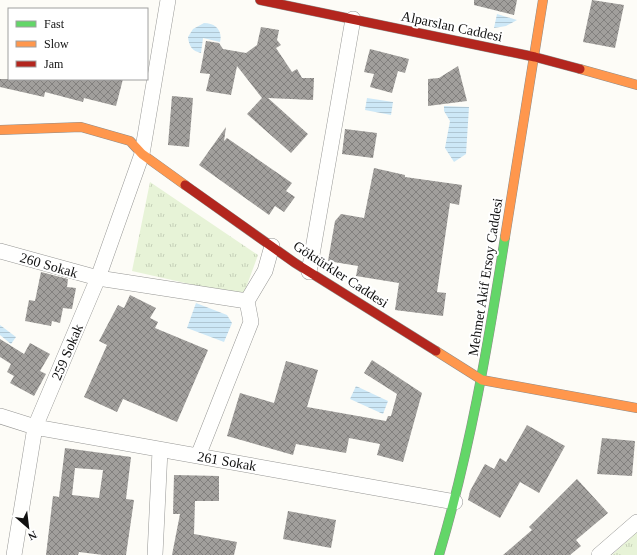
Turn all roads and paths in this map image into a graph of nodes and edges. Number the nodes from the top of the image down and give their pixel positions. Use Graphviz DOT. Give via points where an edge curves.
graph roads {
  1 [pos="168,0"];
  2 [pos="260,0"];
  3 [pos="543,0"];
  4 [pos="285,3"];
  5 [pos="353,20"];
  6 [pos="535,57"];
  7 [pos="637,85"];
  8 [pos="0,130"];
  9 [pos="142,154"];
  10 [pos="272,246"];
  11 [pos="0,251"];
  12 [pos="309,272"];
  13 [pos="98,278"];
  14 [pos="247,301"];
  15 [pos="482,380"];
  16 [pos="637,408"];
  17 [pos="0,416"];
  18 [pos="35,427"];
  19 [pos="160,450"];
  20 [pos="198,456"];
  21 [pos="455,502"];
  22 [pos="637,522"];
  23 [pos="14,555"];
  24 [pos="155,555"];
  25 [pos="440,555"];
  26 [pos="599,555"];
  1 -- 9 [label="street, 259 Sokak"];
  2 -- 4 [label="street, Alparslan Caddesi"];
  3 -- 6 [label="street, Mehmet Akif Ersoy Caddesi"];
  4 -- 5 [label="street, Alparslan Caddesi"];
  5 -- 6 [label="street, Alparslan Caddesi"];
  5 -- 12 [label="street"];
  6 -- 7 [label="street, Alparslan Caddesi"];
  6 -- 15 [label="street, Mehmet Akif Ersoy Caddesi"];
  8 -- 9 [label="street, Göktürkler Caddesi" via="81,127 130,142"];
  9 -- 10 [label="street, Göktürkler Caddesi"];
  9 -- 13 [label="street, 259 Sokak"];
  10 -- 12 [label="street, Göktürkler Caddesi"];
  10 -- 14 [label="street" via="265,272"];
  11 -- 13 [label="street, 260 Sokak"];
  12 -- 15 [label="street, Göktürkler Caddesi"];
  13 -- 14 [label="street, 260 Sokak"];
  13 -- 18 [label="street, 259 Sokak"];
  14 -- 20 [label="street" via="251,322"];
  15 -- 16 [label="street, Göktürkler Caddesi"];
  15 -- 21 [label="street, Mehmet Akif Ersoy Caddesi"];
  17 -- 18 [label="street, 261 Sokak"];
  18 -- 19 [label="street, 261 Sokak"];
  18 -- 23 [label="street, 259 Sokak"];
  19 -- 20 [label="street, 261 Sokak"];
  19 -- 24 [label="street"];
  20 -- 21 [label="street, 261 Sokak"];
  21 -- 25 [label="street, Mehmet Akif Ersoy Caddesi"];
  22 -- 26 [label="street"];
}
